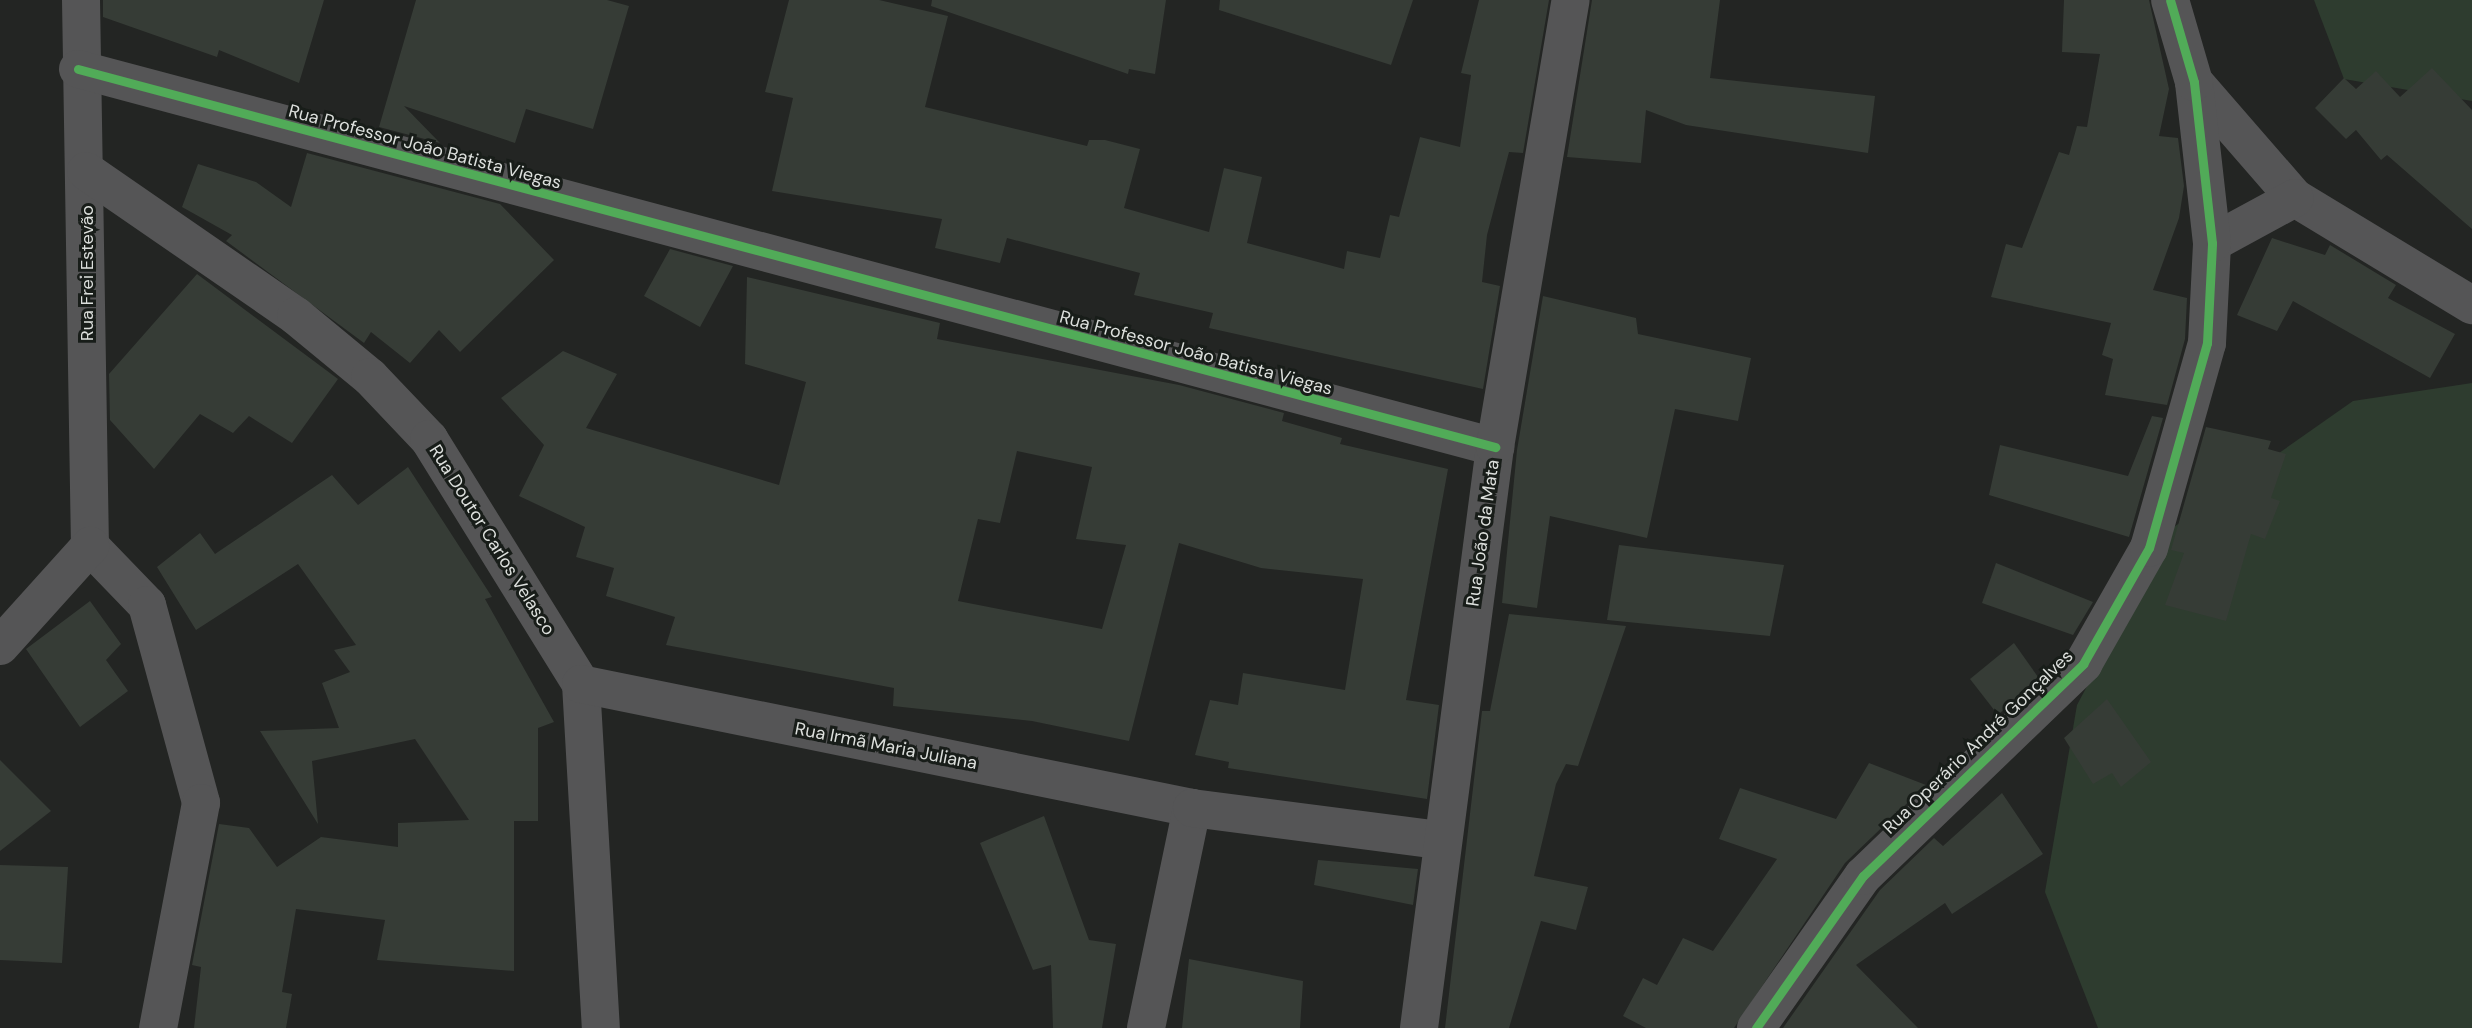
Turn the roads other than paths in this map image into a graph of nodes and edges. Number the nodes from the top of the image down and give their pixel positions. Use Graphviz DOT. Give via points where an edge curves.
graph roads {
  1 [pos="81,0"];
  2 [pos="1571,0"];
  3 [pos="2170,0"];
  4 [pos="78,69"];
  5 [pos="2194,82"];
  6 [pos="86,171"];
  7 [pos="2295,198"];
  8 [pos="2212,243"];
  9 [pos="2472,305"];
  10 [pos="1494,447"];
  11 [pos="90,546"];
  12 [pos="0,646"];
  13 [pos="581,684"];
  14 [pos="1192,808"];
  15 [pos="1440,840"];
  16 [pos="158,1028"];
  17 [pos="601,1028"];
  18 [pos="1146,1028"];
  19 [pos="1419,1028"];
  20 [pos="1756,1028"];
  1 -- 4 [label="street, Rua Frei Estevão"];
  2 -- 10 [label="street, Rua João da Mata"];
  3 -- 5 [label="street, Rua Operário André Gonçalves"];
  4 -- 6 [label="street, Rua Frei Estevão"];
  4 -- 10 [label="street, Rua Professor João Batista Viegas"];
  5 -- 7 [label="street"];
  5 -- 8 [label="street, Rua Operário André Gonçalves"];
  6 -- 11 [label="street, Rua Frei Estevão"];
  6 -- 13 [label="street, Rua Doutor Carlos Velasco" via="296,316 370,377 429,439"];
  7 -- 8 [label="street"];
  7 -- 9 [label="street"];
  8 -- 20 [label="street, Rua Operário André Gonçalves" via="2207,343 2149,548 2111,622 2083,664 1863,876"];
  10 -- 15 [label="street, Rua João da Mata"];
  11 -- 12 [label="street"];
  11 -- 16 [label="street" via="147,605 201,803"];
  13 -- 14 [label="street, Rua Irmã Maria Juliana"];
  13 -- 17 [label="street, Rua Doutor Carlos Velasco"];
  14 -- 15 [label="street, Rua Irmã Maria Juliana"];
  14 -- 18 [label="street"];
  15 -- 19 [label="street, Rua João da Mata"];
}
